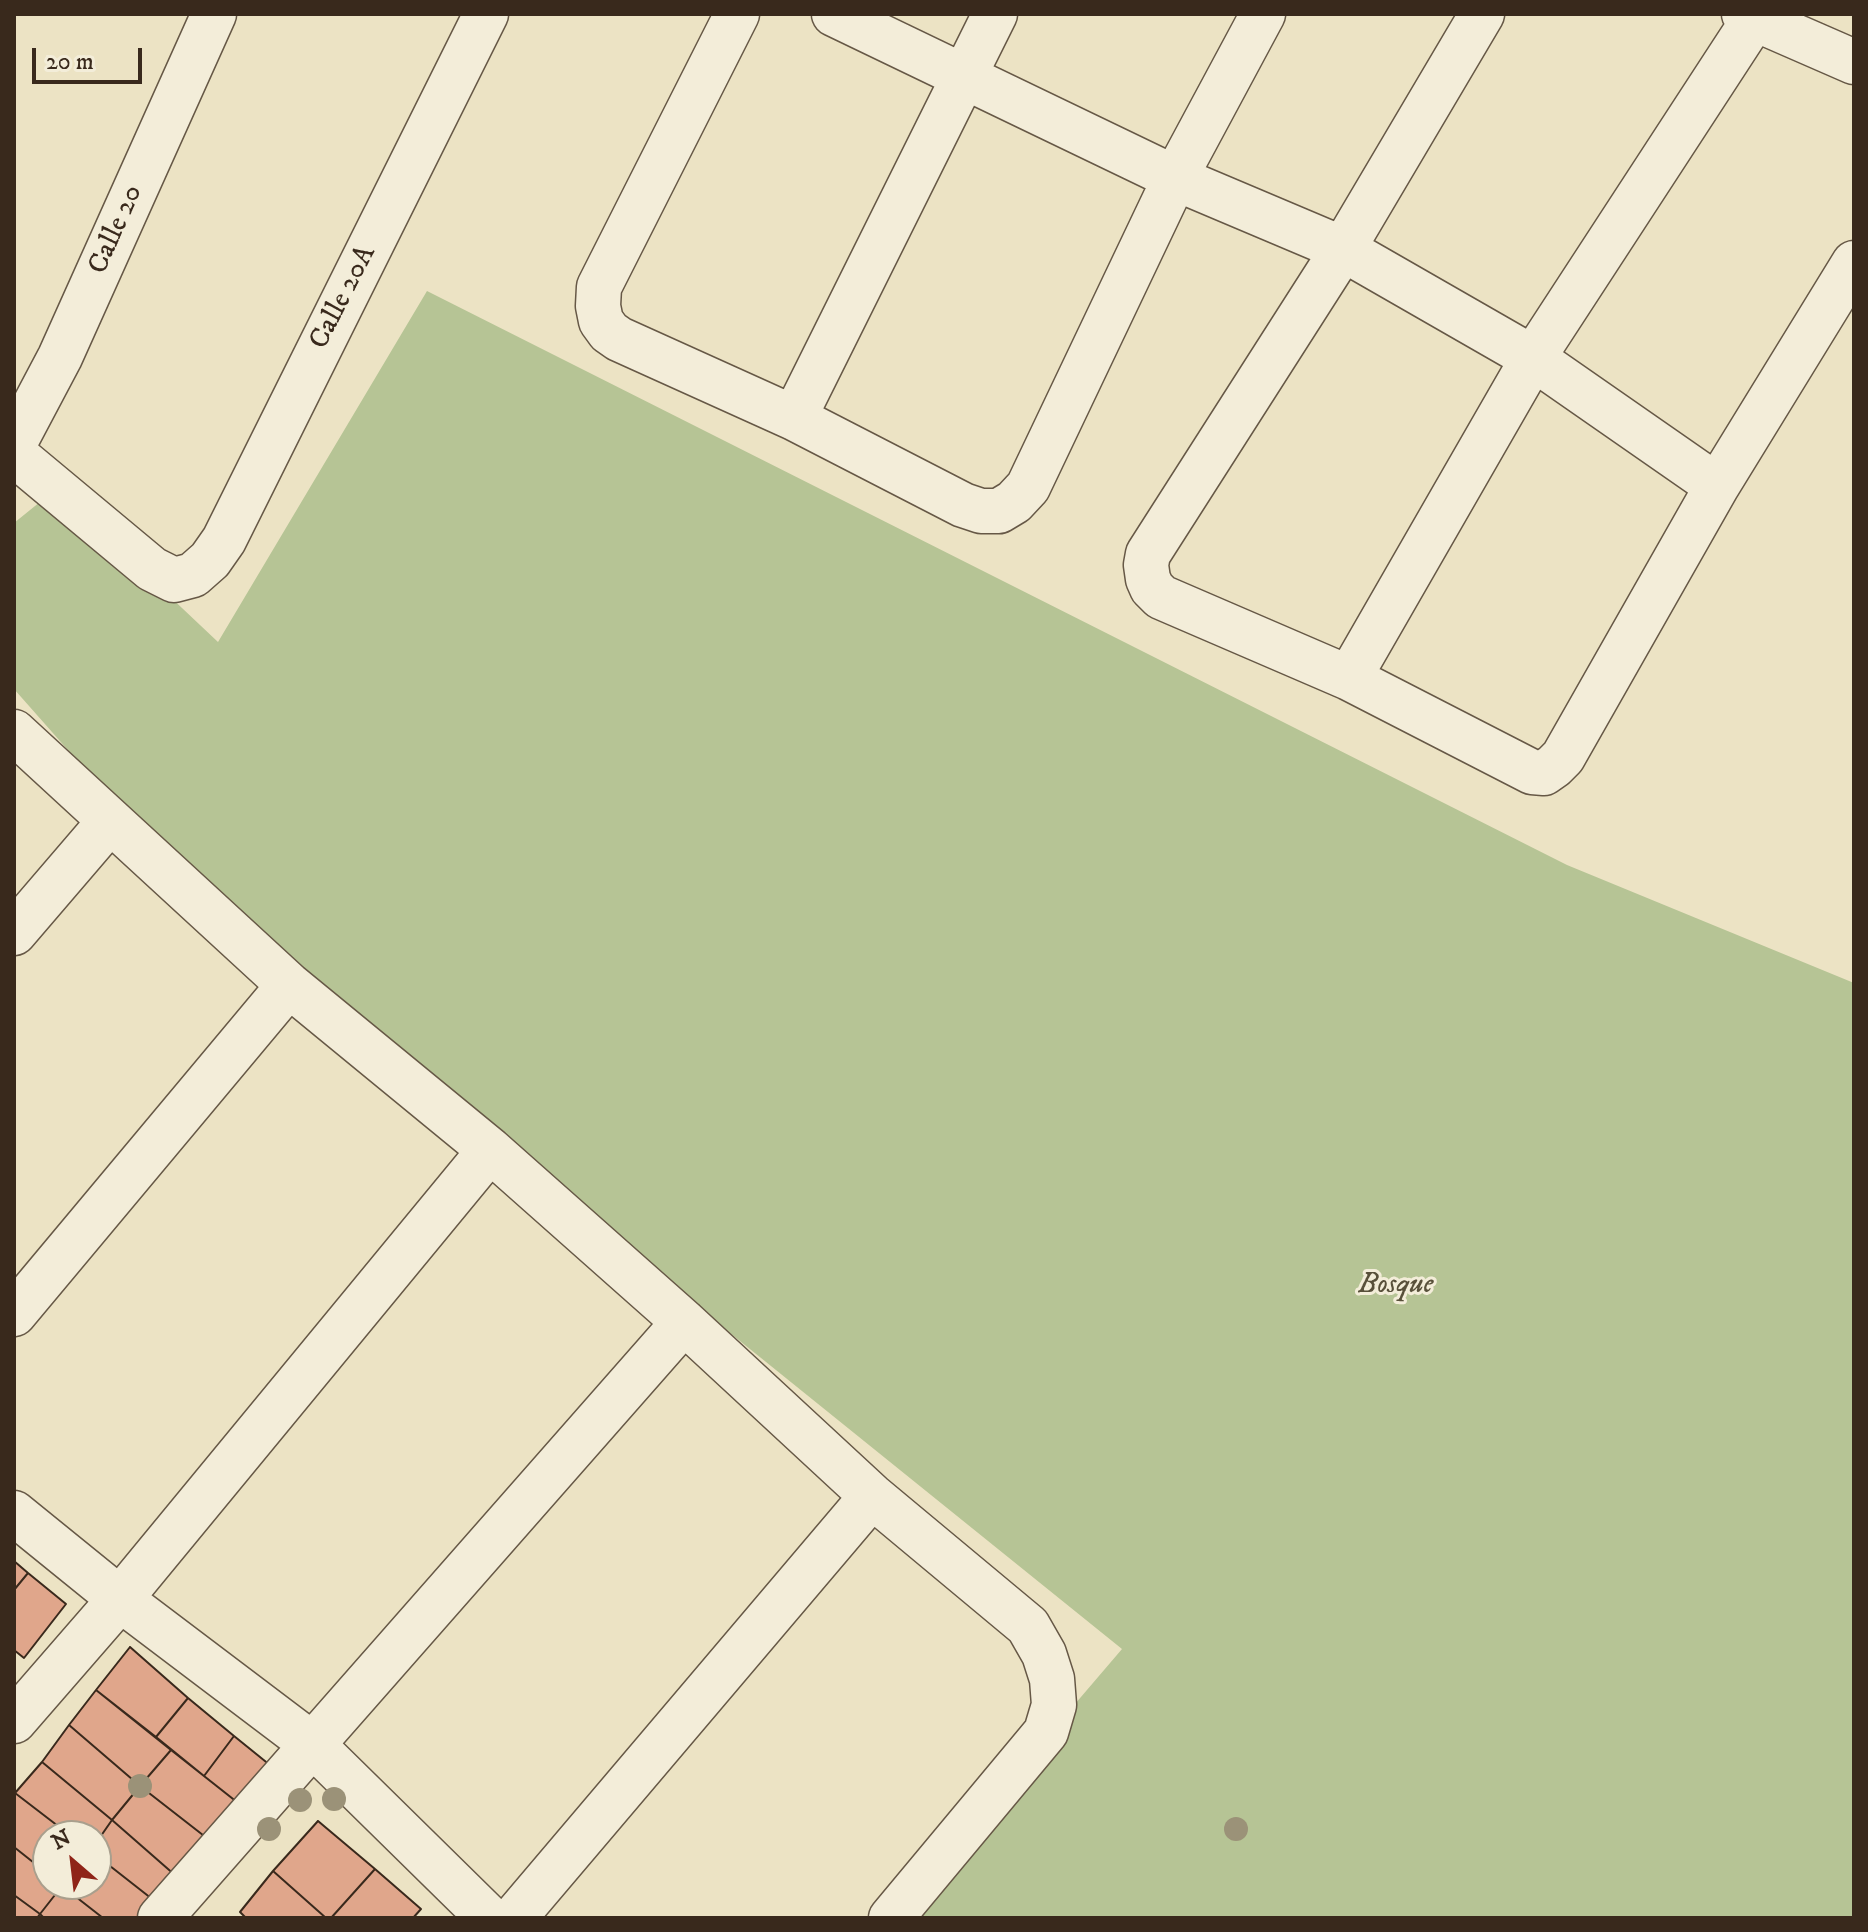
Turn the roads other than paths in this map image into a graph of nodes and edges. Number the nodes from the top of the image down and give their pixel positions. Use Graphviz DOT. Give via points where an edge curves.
graph roads {
  1 [pos="214,14"];
  2 [pos="486,14"];
  3 [pos="737,14"];
  4 [pos="834,14"];
  5 [pos="995,14"];
  6 [pos="1263,14"];
  7 [pos="1482,14"];
  8 [pos="1749,16"];
  9 [pos="1854,62"];
  10 [pos="963,75"];
  11 [pos="1175,178"];
  12 [pos="1343,249"];
  13 [pos="1854,263"];
  14 [pos="1533,358"];
  15 [pos="794,418"];
  16 [pos="14,444"];
  17 [pos="14,454"];
  18 [pos="1717,486"];
  19 [pos="1349,678"];
  20 [pos="14,732"];
  21 [pos="110,821"];
  22 [pos="14,933"];
  23 [pos="289,985"];
  24 [pos="490,1150"];
  25 [pos="14,1314"];
  26 [pos="684,1322"];
  27 [pos="872,1496"];
  28 [pos="14,1513"];
  29 [pos="120,1599"];
  30 [pos="14,1721"];
  31 [pos="313,1745"];
  32 [pos="160,1918"];
  33 [pos="489,1918"];
  34 [pos="514,1918"];
  35 [pos="891,1918"];
  1 -- 16 [label="street, Calle 20" via="60,357"];
  2 -- 17 [label="street, Calle 20A" via="210,560 193,575 174,580 152,569"];
  3 -- 15 [label="street" via="599,287 598,306 601,321 619,339"];
  4 -- 10 [label="street"];
  5 -- 10 [label="street"];
  6 -- 11 [label="street"];
  7 -- 12 [label="street"];
  8 -- 9 [label="street"];
  8 -- 14 [label="street"];
  10 -- 11 [label="street"];
  10 -- 15 [label="street"];
  11 -- 12 [label="street"];
  11 -- 15 [label="street" via="1028,487 1014,502 999,511 963,505"];
  12 -- 14 [label="street"];
  12 -- 19 [label="street" via="1148,554 1146,565 1152,588 1161,597"];
  13 -- 18 [label="street"];
  14 -- 18 [label="street"];
  14 -- 19 [label="street"];
  18 -- 19 [label="street" via="1563,757 1544,773 1519,766"];
  20 -- 21 [label="street"];
  21 -- 22 [label="street"];
  21 -- 23 [label="street"];
  23 -- 24 [label="street"];
  23 -- 25 [label="street"];
  24 -- 26 [label="street"];
  24 -- 29 [label="street"];
  26 -- 27 [label="street"];
  26 -- 31 [label="street"];
  27 -- 34 [label="street"];
  27 -- 35 [label="street" via="1028,1626 1044,1654 1054,1705 1046,1732"];
  28 -- 29 [label="street"];
  29 -- 30 [label="street"];
  29 -- 31 [label="street"];
  31 -- 32 [label="street"];
  31 -- 33 [label="street"];
}
